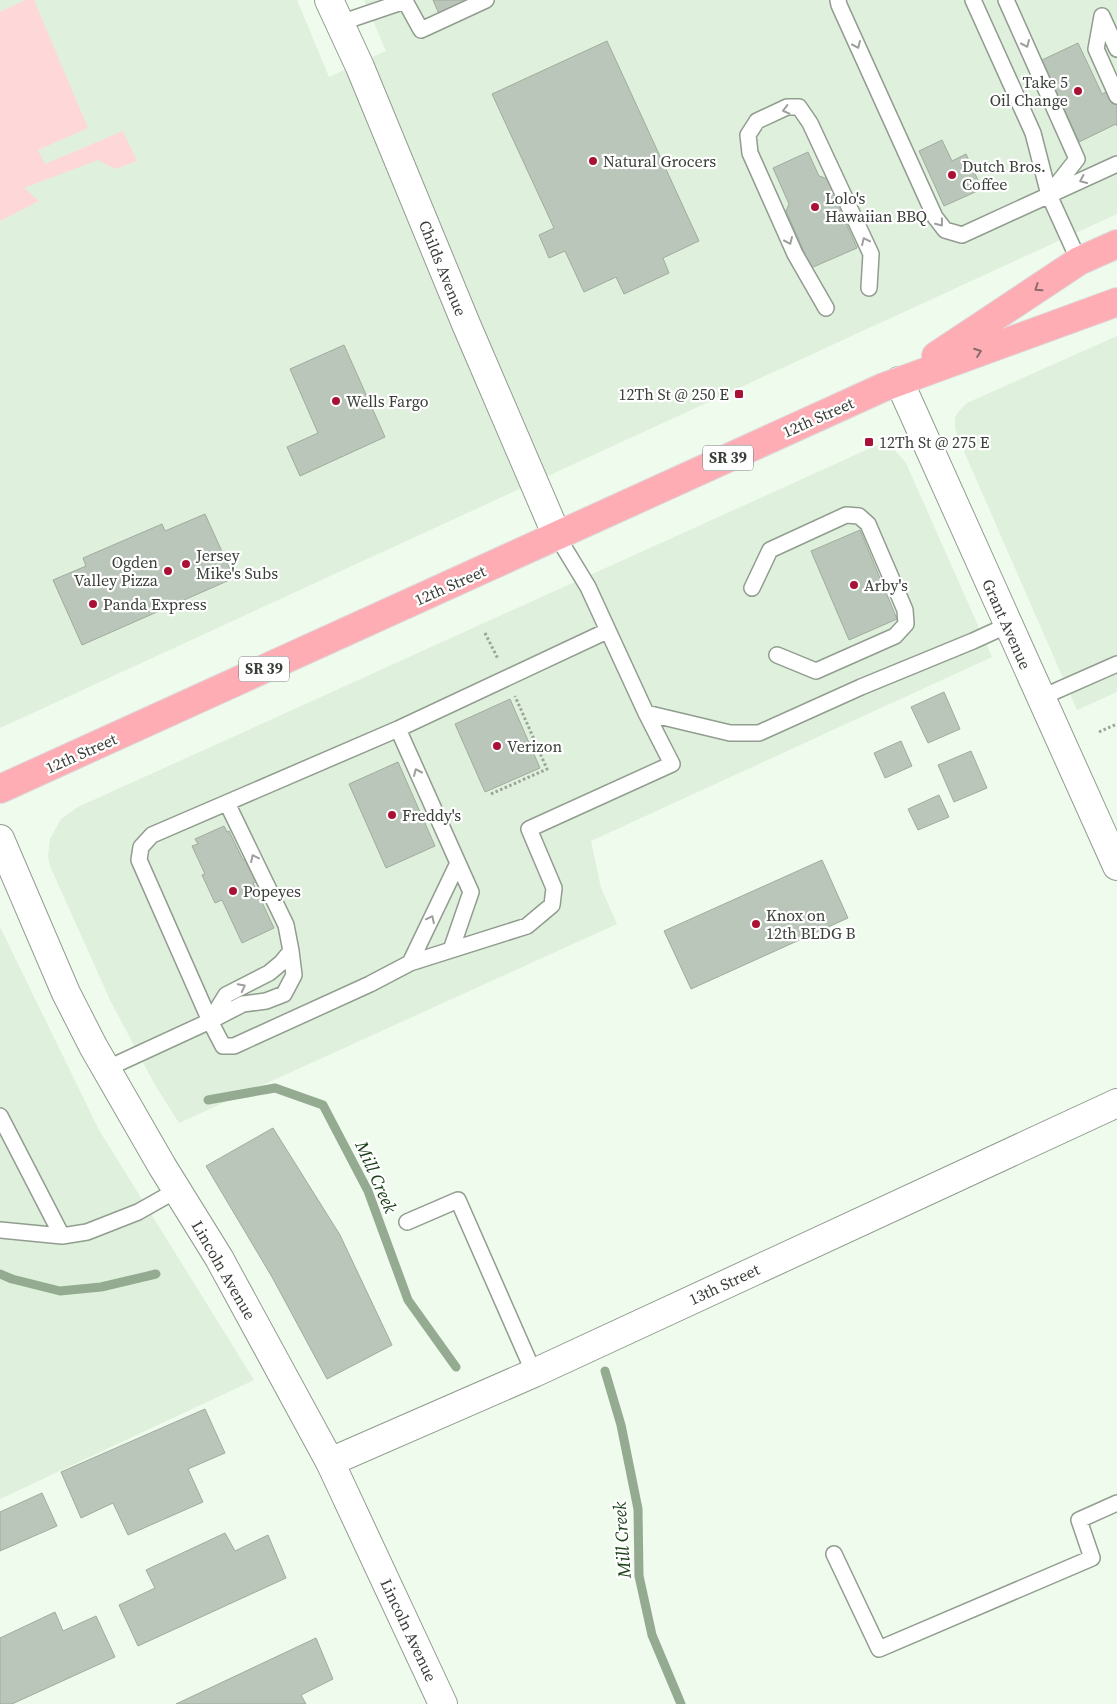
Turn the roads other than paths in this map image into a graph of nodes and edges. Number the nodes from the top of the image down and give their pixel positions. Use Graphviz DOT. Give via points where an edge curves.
graph roads {
  1 [pos="486,0"];
  2 [pos="838,0"];
  3 [pos="973,0"];
  4 [pos="1006,0"];
  5 [pos="405,1"];
  6 [pos="335,12"];
  7 [pos="1102,16"];
  8 [pos="1117,24"];
  9 [pos="1117,49"];
  10 [pos="1117,96"];
  11 [pos="1117,164"];
  12 [pos="1049,195"];
  13 [pos="1117,244"];
  14 [pos="1079,261"];
  15 [pos="869,288"];
  16 [pos="1117,302"];
  17 [pos="826,308"];
  18 [pos="899,381"];
  19 [pos="557,536"];
  20 [pos="752,588"];
  21 [pos="1008,625"];
  22 [pos="607,631"];
  23 [pos="777,655"];
  24 [pos="1117,664"];
  25 [pos="1040,698"];
  26 [pos="646,713"];
  27 [pos="398,729"];
  28 [pos="0,790"];
  29 [pos="227,803"];
  30 [pos="0,839"];
  31 [pos="458,863"];
  32 [pos="1117,866"];
  33 [pos="451,950"];
  34 [pos="291,951"];
  35 [pos="410,963"];
  36 [pos="210,1021"];
  37 [pos="106,1069"];
  38 [pos="1117,1103"];
  39 [pos="0,1116"];
  40 [pos="177,1190"];
  41 [pos="407,1222"];
  42 [pos="0,1230"];
  43 [pos="62,1236"];
  44 [pos="534,1373"];
  45 [pos="330,1462"];
  46 [pos="1117,1503"];
  47 [pos="834,1554"];
  48 [pos="443,1704"];
  1 -- 5 [label="lane" via="421,30"];
  2 -- 12 [label="lane, one-way" via="935,217 945,230 962,235"];
  3 -- 12 [label="lane" via="1032,132"];
  4 -- 12 [label="lane, one-way" via="1077,158"];
  5 -- 6 [label="lane"];
  6 -- 19 [label="street, Childs Avenue"];
  7 -- 8 [label="lane"];
  7 -- 9 [label="lane"];
  7 -- 10 [label="lane" via="1096,49"];
  11 -- 12 [label="lane, one-way"];
  12 -- 14 [label="lane"];
  13 -- 14 [label="main road, 12th Street / SR 39"];
  14 -- 18 [label="main road, 12th Street / SR 39, one-way"];
  15 -- 17 [label="lane, one-way" via="871,254 810,123 799,108 787,107 757,121 748,135 750,152 796,254"];
  18 -- 16 [label="main road, 12th Street / SR 39, one-way"];
  18 -- 19 [label="main road, 12th Street / SR 39"];
  18 -- 21 [label="street, Grant Avenue"];
  19 -- 22 [label="lane" via="588,586"];
  19 -- 28 [label="main road, 12th Street / SR 39"];
  20 -- 23 [label="lane" via="770,550 846,514 859,516 868,524 905,610 906,624 895,636 816,671"];
  21 -- 25 [label="street, Grant Avenue"];
  21 -- 26 [label="lane" via="759,733 730,733"];
  22 -- 26 [label="lane"];
  22 -- 27 [label="lane"];
  24 -- 25 [label="lane"];
  25 -- 32 [label="street, Grant Avenue"];
  26 -- 33 [label="lane" via="672,764 529,829 554,888 552,905 527,926"];
  27 -- 29 [label="lane"];
  31 -- 27 [label="lane, one-way"];
  34 -- 29 [label="lane, one-way" via="286,925"];
  29 -- 36 [label="lane" via="152,835 141,846 139,860"];
  30 -- 37 [label="street, Lincoln Avenue" via="66,993"];
  31 -- 33 [label="lane" via="471,892"];
  35 -- 31 [label="lane, one-way"];
  33 -- 35 [label="lane"];
  36 -- 34 [label="lane, one-way" via="226,994 269,973"];
  34 -- 36 [label="lane" via="294,975 284,994 266,1001 243,1004"];
  35 -- 36 [label="lane" via="234,1046 223,1046"];
  36 -- 37 [label="lane"];
  37 -- 40 [label="street, Lincoln Avenue"];
  38 -- 44 [label="street, 13th Street"];
  39 -- 43 [label="lane"];
  40 -- 43 [label="lane" via="138,1212 87,1232"];
  40 -- 45 [label="street, Lincoln Avenue" via="219,1258"];
  41 -- 44 [label="lane" via="458,1200"];
  42 -- 43 [label="lane"];
  44 -- 45 [label="street, 13th Street"];
  45 -- 48 [label="street, Lincoln Avenue"];
  46 -- 47 [label="lane" via="1079,1520 1092,1558 879,1649"];
}
